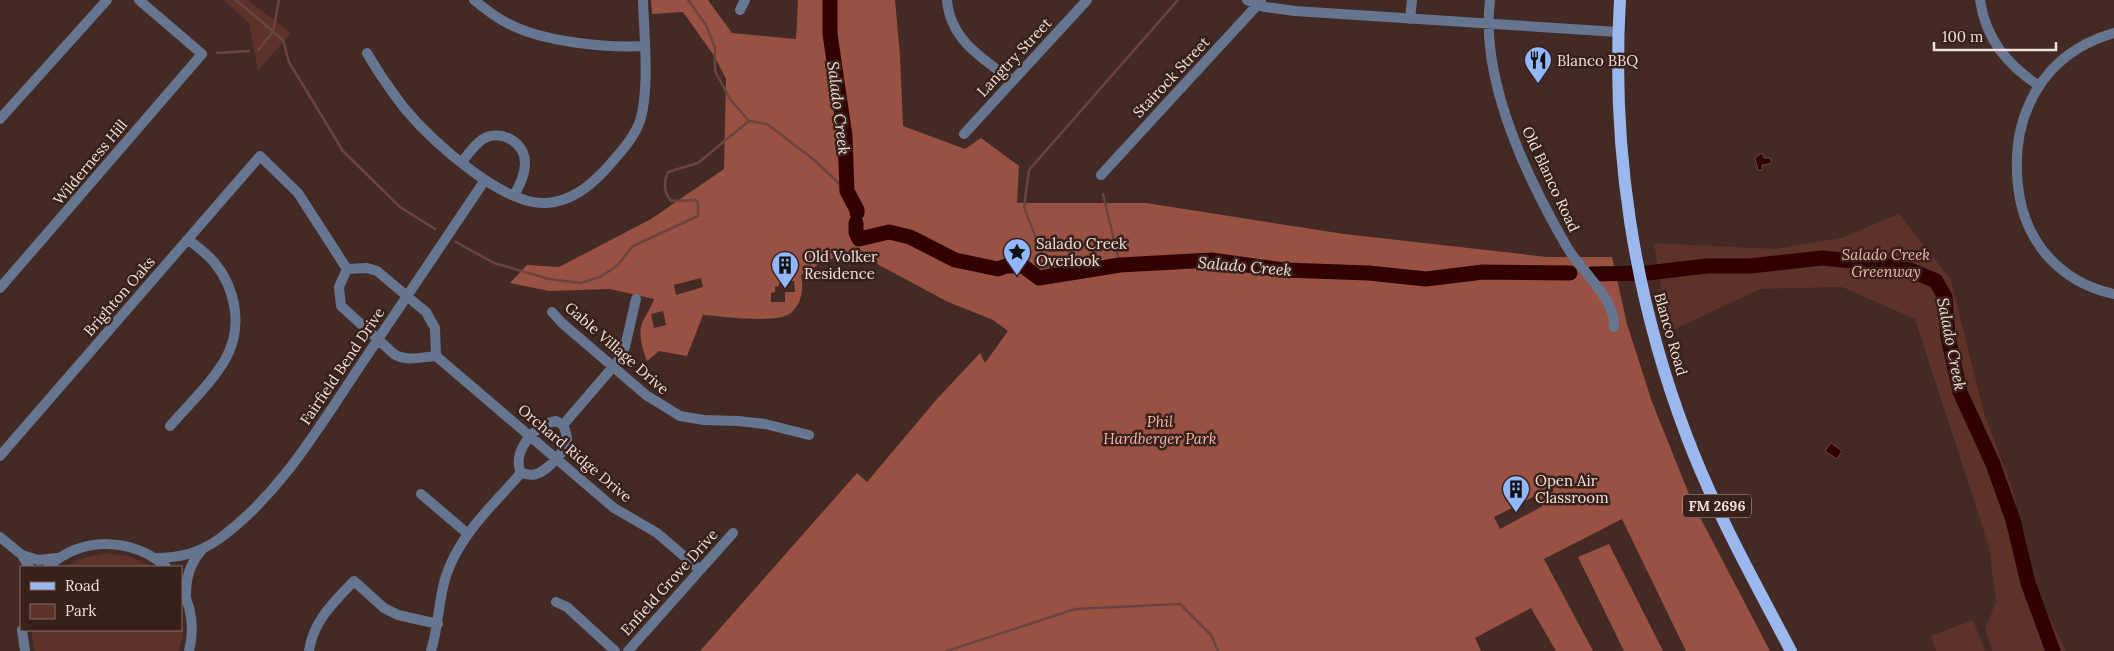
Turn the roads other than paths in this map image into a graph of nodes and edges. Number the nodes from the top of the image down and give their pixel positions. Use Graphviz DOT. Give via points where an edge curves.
graph roads {
  1 [pos="107,0"];
  2 [pos="139,0"];
  3 [pos="474,0"];
  4 [pos="643,0"];
  5 [pos="745,0"];
  6 [pos="947,0"];
  7 [pos="1248,0"];
  8 [pos="1412,0"];
  9 [pos="1490,0"];
  10 [pos="1620,0"];
  11 [pos="1980,0"];
  12 [pos="1082,2"];
  13 [pos="1260,2"];
  14 [pos="740,10"];
  15 [pos="1410,19"];
  16 [pos="1489,24"];
  17 [pos="1618,32"];
  18 [pos="2114,33"];
  19 [pos="644,46"];
  20 [pos="367,53"];
  21 [pos="1012,80"];
  22 [pos="2039,86"];
  23 [pos="0,119"];
  24 [pos="964,134"];
  25 [pos="462,162"];
  26 [pos="1101,175"];
  27 [pos="485,180"];
  28 [pos="514,196"];
  29 [pos="188,239"];
  30 [pos="347,270"];
  31 [pos="2,282"];
  32 [pos="2114,294"];
  33 [pos="407,296"];
  34 [pos="636,298"];
  35 [pos="552,312"];
  36 [pos="1614,327"];
  37 [pos="378,339"];
  38 [pos="436,356"];
  39 [pos="613,368"];
  40 [pos="563,425"];
  41 [pos="170,426"];
  42 [pos="809,435"];
  43 [pos="531,437"];
  44 [pos="0,456"];
  45 [pos="555,458"];
  46 [pos="521,473"];
  47 [pos="421,494"];
  48 [pos="733,533"];
  49 [pos="468,534"];
  50 [pos="0,537"];
  51 [pos="201,550"];
  52 [pos="22,555"];
  53 [pos="60,558"];
  54 [pos="155,558"];
  55 [pos="28,566"];
  56 [pos="49,566"];
  57 [pos="165,566"];
  58 [pos="699,569"];
  59 [pos="184,591"];
  60 [pos="556,602"];
  61 [pos="438,624"];
  62 [pos="22,631"];
  63 [pos="23,649"];
  64 [pos="189,651"];
  65 [pos="309,651"];
  66 [pos="431,651"];
  67 [pos="615,651"];
  68 [pos="628,651"];
  69 [pos="1791,651"];
  1 -- 23 [label="street"];
  2 -- 31 [label="street, Wilderness Hill" via="202,54"];
  3 -- 19 [label="street" via="508,24 525,31 613,47"];
  4 -- 19 [label="street"];
  5 -- 14 [label="street"];
  6 -- 21 [label="street" via="950,18 966,44"];
  7 -- 13 [label="street"];
  8 -- 15 [label="street"];
  9 -- 16 [label="street, Old Blanco Road"];
  10 -- 17 [label="main road, Blanco Road / FM 2696"];
  11 -- 22 [label="street" via="1984,21 1998,50 2016,70"];
  12 -- 21 [label="street, Langtry Street"];
  13 -- 15 [label="street" via="1265,7 1295,11"];
  13 -- 26 [label="street, Stairock Street"];
  15 -- 16 [label="street"];
  16 -- 17 [label="street"];
  16 -- 36 [label="street, Old Blanco Road" via="1497,81 1524,163 1567,247 1611,306"];
  17 -- 69 [label="main road, Blanco Road / FM 2696" via="1620,128 1632,234 1642,292 1659,354 1687,438 1712,498"];
  18 -- 22 [label="street" via="2073,52"];
  19 -- 28 [label="street" via="644,103 640,121 625,147 592,184 567,199 547,203"];
  20 -- 25 [label="street" via="406,110 426,132"];
  21 -- 24 [label="street, Langtry Street"];
  22 -- 32 [label="street" via="2023,116 2016,154 2019,197 2025,219 2035,241 2059,268 2078,282"];
  25 -- 27 [label="street"];
  25 -- 28 [label="street" via="485,138 502,136 516,143 525,161"];
  27 -- 28 [label="street"];
  27 -- 33 [label="street, Fairfield Bend Drive"];
  29 -- 30 [label="street, Brighton Oaks" via="260,156 298,193"];
  29 -- 41 [label="street" via="224,275 234,300 235,326 225,359"];
  29 -- 44 [label="street, Brighton Oaks"];
  30 -- 33 [label="street" via="367,268 377,271"];
  30 -- 37 [label="street" via="339,287 341,306"];
  33 -- 37 [label="street, Fairfield Bend Drive"];
  33 -- 38 [label="street" via="432,320"];
  34 -- 39 [label="street" via="625,347"];
  35 -- 39 [label="street, Gable Village Drive"];
  37 -- 38 [label="street" via="400,358"];
  37 -- 51 [label="street, Fairfield Bend Drive" via="290,469 265,498"];
  38 -- 43 [label="street, Orchard Ridge Drive"];
  39 -- 40 [label="street"];
  39 -- 42 [label="street, Gable Village Drive" via="654,402 680,416 766,424"];
  40 -- 43 [label="street" via="549,422"];
  40 -- 45 [label="street" via="566,443"];
  43 -- 45 [label="street, Orchard Ridge Drive"];
  43 -- 46 [label="street" via="519,454"];
  45 -- 46 [label="street" via="537,474"];
  45 -- 58 [label="street, Orchard Ridge Drive" via="614,508 657,533"];
  46 -- 49 [label="street"];
  47 -- 49 [label="street"];
  48 -- 58 [label="street, Enfield Grove Drive"];
  49 -- 61 [label="street" via="446,577"];
  50 -- 52 [label="street"];
  51 -- 54 [label="street, Fairfield Bend Drive" via="177,558"];
  51 -- 59 [label="street, Fairfield Bend Drive" via="193,561"];
  52 -- 53 [label="street" via="38,560"];
  52 -- 55 [label="street"];
  53 -- 54 [label="street, Fairfield Bend Drive" via="85,546 112,544 139,550"];
  53 -- 56 [label="street, Fairfield Bend Drive"];
  54 -- 57 [label="street, Fairfield Bend Drive"];
  58 -- 68 [label="street, Enfield Grove Drive"];
  59 -- 64 [label="street, Fairfield Bend Drive" via="192,623"];
  60 -- 67 [label="street" via="566,607"];
  61 -- 65 [label="street" via="391,612 354,581 324,614 315,629"];
  61 -- 66 [label="street"];
  62 -- 63 [label="street"];
}
